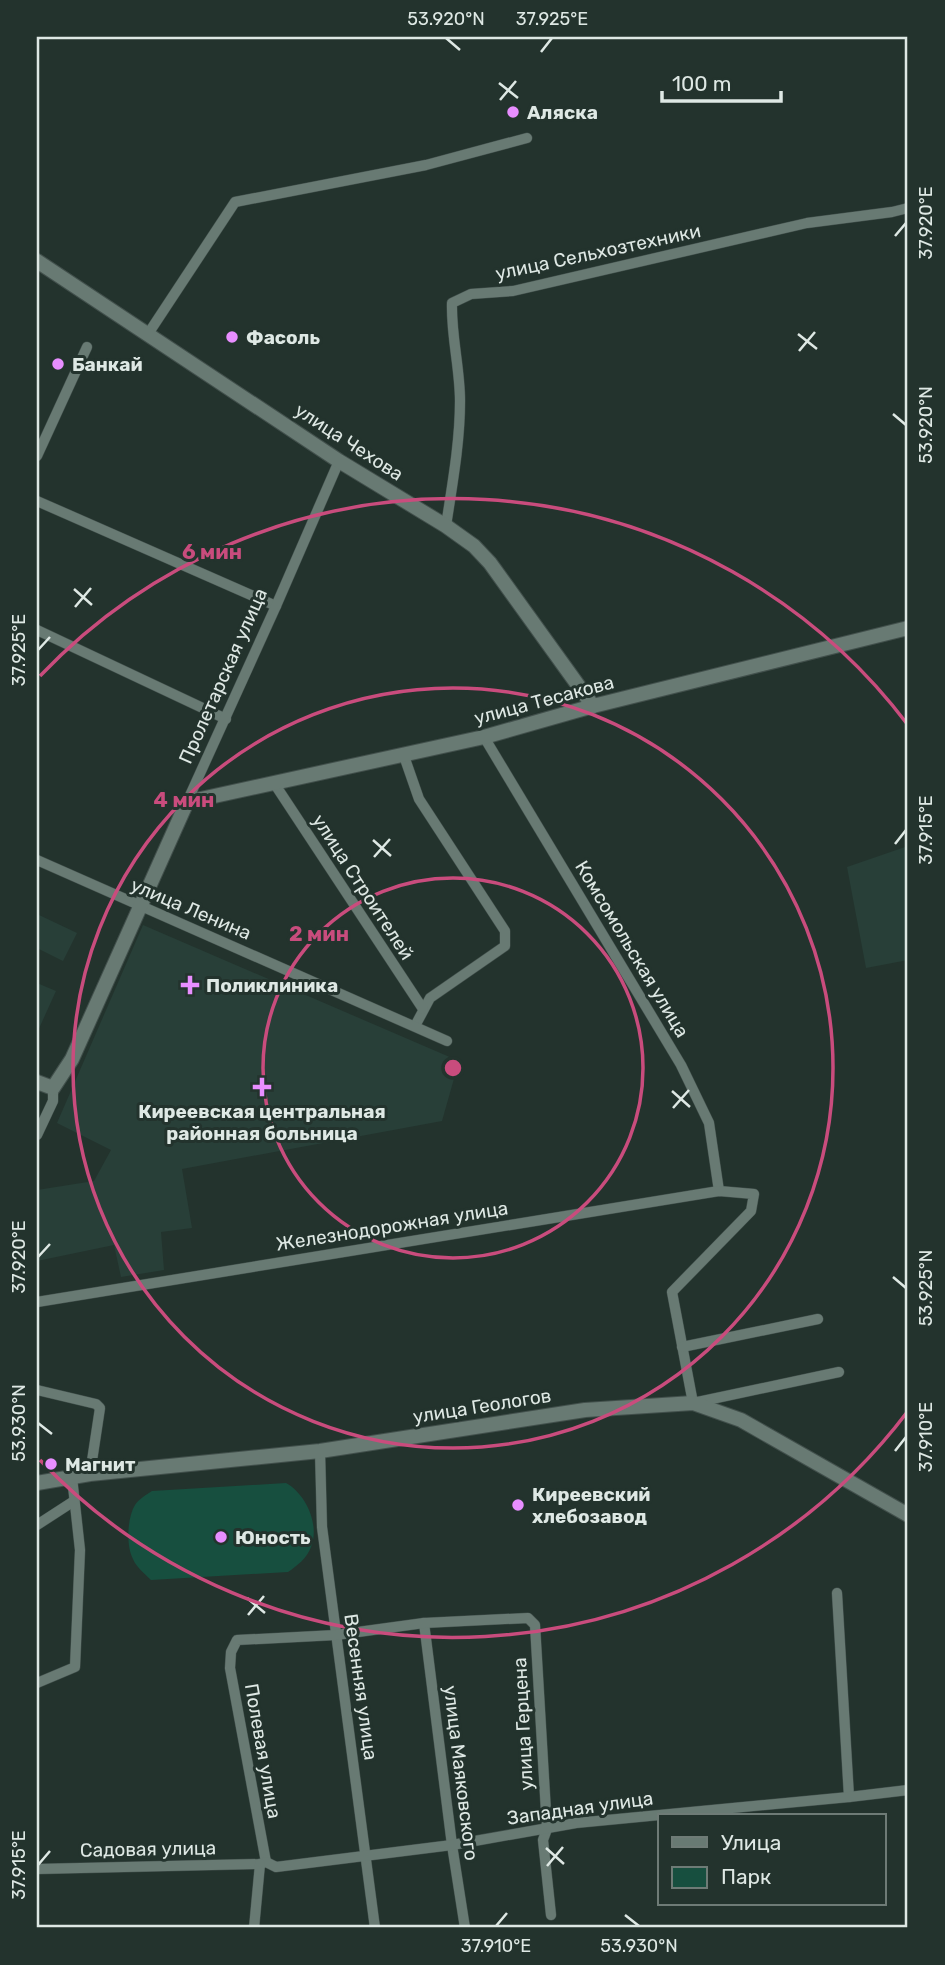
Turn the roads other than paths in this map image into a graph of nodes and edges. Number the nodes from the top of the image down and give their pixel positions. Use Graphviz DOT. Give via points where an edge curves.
graph roads {
  1 [pos="527,138"];
  2 [pos="908,208"];
  3 [pos="37,261"];
  4 [pos="148,334"];
  5 [pos="87,347"];
  6 [pos="37,456"];
  7 [pos="340,461"];
  8 [pos="37,501"];
  9 [pos="446,526"];
  10 [pos="276,606"];
  11 [pos="908,628"];
  12 [pos="37,630"];
  13 [pos="593,706"];
  14 [pos="226,719"];
  15 [pos="484,737"];
  16 [pos="404,756"];
  17 [pos="274,783"];
  18 [pos="187,802"];
  19 [pos="37,860"];
  20 [pos="140,906"];
  21 [pos="423,1009"];
  22 [pos="415,1026"];
  23 [pos="447,1041"];
  24 [pos="37,1082"];
  25 [pos="53,1088"];
  26 [pos="37,1135"];
  27 [pos="719,1191"];
  28 [pos="37,1302"];
  29 [pos="818,1319"];
  30 [pos="682,1347"];
  31 [pos="839,1372"];
  32 [pos="37,1390"];
  33 [pos="693,1403"];
  34 [pos="320,1451"];
  35 [pos="90,1474"];
  36 [pos="72,1477"];
  37 [pos="37,1483"];
  38 [pos="74,1501"];
  39 [pos="908,1515"];
  40 [pos="37,1525"];
  41 [pos="837,1593"];
  42 [pos="424,1623"];
  43 [pos="336,1634"];
  44 [pos="37,1683"];
  45 [pos="908,1790"];
  46 [pos="849,1797"];
  47 [pos="658,1814"];
  48 [pos="663,1814"];
  49 [pos="547,1829"];
  50 [pos="452,1845"];
  51 [pos="366,1856"];
  52 [pos="263,1863"];
  53 [pos="37,1869"];
  54 [pos="551,1914"];
  55 [pos="254,1928"];
  56 [pos="375,1928"];
  57 [pos="465,1928"];
  1 -- 4 [label="street" via="426,165 235,202"];
  2 -- 9 [label="street, улица Сельхозтехники" via="807,223 513,291 471,294 452,303 460,401"];
  3 -- 4 [label="main road, улица Чехова"];
  4 -- 7 [label="main road, улица Чехова"];
  5 -- 6 [label="street"];
  7 -- 9 [label="main road, улица Чехова"];
  7 -- 10 [label="street, Пролетарская улица"];
  8 -- 10 [label="street"];
  9 -- 13 [label="main road, улица Чехова" via="490,563"];
  10 -- 14 [label="street, Пролетарская улица"];
  11 -- 13 [label="main road, улица Тесакова"];
  12 -- 14 [label="street"];
  13 -- 15 [label="main road, улица Тесакова"];
  14 -- 18 [label="street, Пролетарская улица"];
  15 -- 16 [label="main road, улица Тесакова"];
  15 -- 27 [label="street, Комсомольская улица" via="681,1065 709,1123"];
  16 -- 17 [label="main road, улица Тесакова"];
  16 -- 21 [label="street" via="419,799 505,931 505,946 430,998"];
  17 -- 18 [label="main road, улица Тесакова"];
  17 -- 21 [label="street, улица Строителей"];
  18 -- 20 [label="main road, Пролетарская улица"];
  19 -- 20 [label="street, улица Ленина"];
  20 -- 22 [label="street, улица Ленина"];
  20 -- 25 [label="main road, Пролетарская улица" via="72,1059"];
  21 -- 22 [label="street"];
  22 -- 23 [label="street, улица Ленина"];
  24 -- 25 [label="main road"];
  25 -- 26 [label="street, Пролетарская улица" via="53,1101"];
  27 -- 28 [label="street, Железнодорожная улица"];
  27 -- 30 [label="street, Железнодорожная улица" via="754,1194 751,1211 672,1292"];
  29 -- 30 [label="street"];
  30 -- 33 [label="street"];
  31 -- 33 [label="street"];
  32 -- 35 [label="street" via="100,1408"];
  33 -- 34 [label="main road, улица Геологов" via="585,1410"];
  33 -- 39 [label="main road, улица Геологов" via="741,1420"];
  34 -- 35 [label="main road, улица Геологов"];
  34 -- 43 [label="street, Весенняя улица" via="322,1527"];
  35 -- 36 [label="main road, улица Геологов"];
  36 -- 37 [label="main road, улица Геологов"];
  36 -- 38 [label="street"];
  38 -- 40 [label="street"];
  38 -- 44 [label="street" via="80,1550 75,1667"];
  41 -- 46 [label="street"];
  42 -- 43 [label="street"];
  42 -- 49 [label="street, улица Герцена" via="528,1618 535,1625"];
  42 -- 50 [label="street, улица Маяковского"];
  43 -- 51 [label="street, Весенняя улица"];
  43 -- 52 [label="street, Полевая улица" via="237,1640 231,1652"];
  45 -- 46 [label="street, Западная улица"];
  46 -- 48 [label="street, Западная улица"];
  47 -- 49 [label="street, Западная улица"];
  49 -- 50 [label="street, Западная улица"];
  49 -- 54 [label="street, улица Герцена" via="543,1840"];
  50 -- 51 [label="street, Западная улица"];
  50 -- 57 [label="street, улица Маяковского"];
  51 -- 52 [label="street, Западная улица" via="276,1867"];
  51 -- 56 [label="street, Весенняя улица"];
  52 -- 53 [label="street, Садовая улица"];
  52 -- 55 [label="street, Полевая улица"];
}
